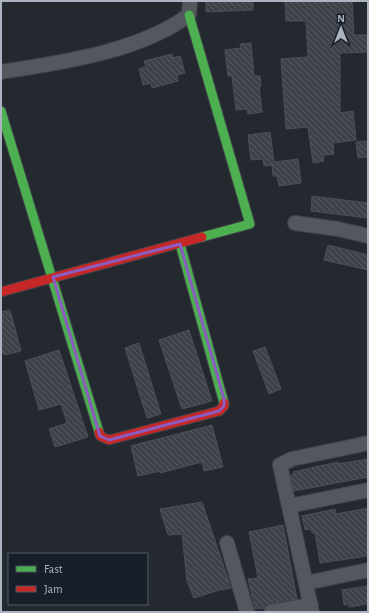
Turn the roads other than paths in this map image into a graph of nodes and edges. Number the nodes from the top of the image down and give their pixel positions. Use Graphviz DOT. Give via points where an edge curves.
graph roads {
  1 [pos="190,1"];
  2 [pos="189,15"];
  3 [pos="1,72"];
  4 [pos="1,111"];
  5 [pos="295,223"];
  6 [pos="368,236"];
  7 [pos="180,244"];
  8 [pos="53,277"];
  9 [pos="1,292"];
  10 [pos="368,443"];
  11 [pos="368,490"];
  12 [pos="289,506"];
  13 [pos="227,543"];
  14 [pos="368,570"];
  15 [pos="306,583"];
  16 [pos="311,608"];
  17 [pos="247,612"];
  18 [pos="271,612"];
  1 -- 2 [label="street"];
  2 -- 3 [label="street" via="174,26 142,42 57,63"];
  2 -- 7 [label="street" via="250,224"];
  4 -- 8 [label="street"];
  5 -- 6 [label="street"];
  7 -- 8 [label="street"];
  7 -- 8 [label="street" via="224,406 219,411 109,440 100,436"];
  8 -- 9 [label="street"];
  10 -- 12 [label="street" via="292,459 280,465"];
  11 -- 12 [label="street"];
  12 -- 15 [label="street"];
  13 -- 17 [label="street"];
  14 -- 15 [label="street"];
  15 -- 16 [label="street"];
  16 -- 18 [label="street"];
}
